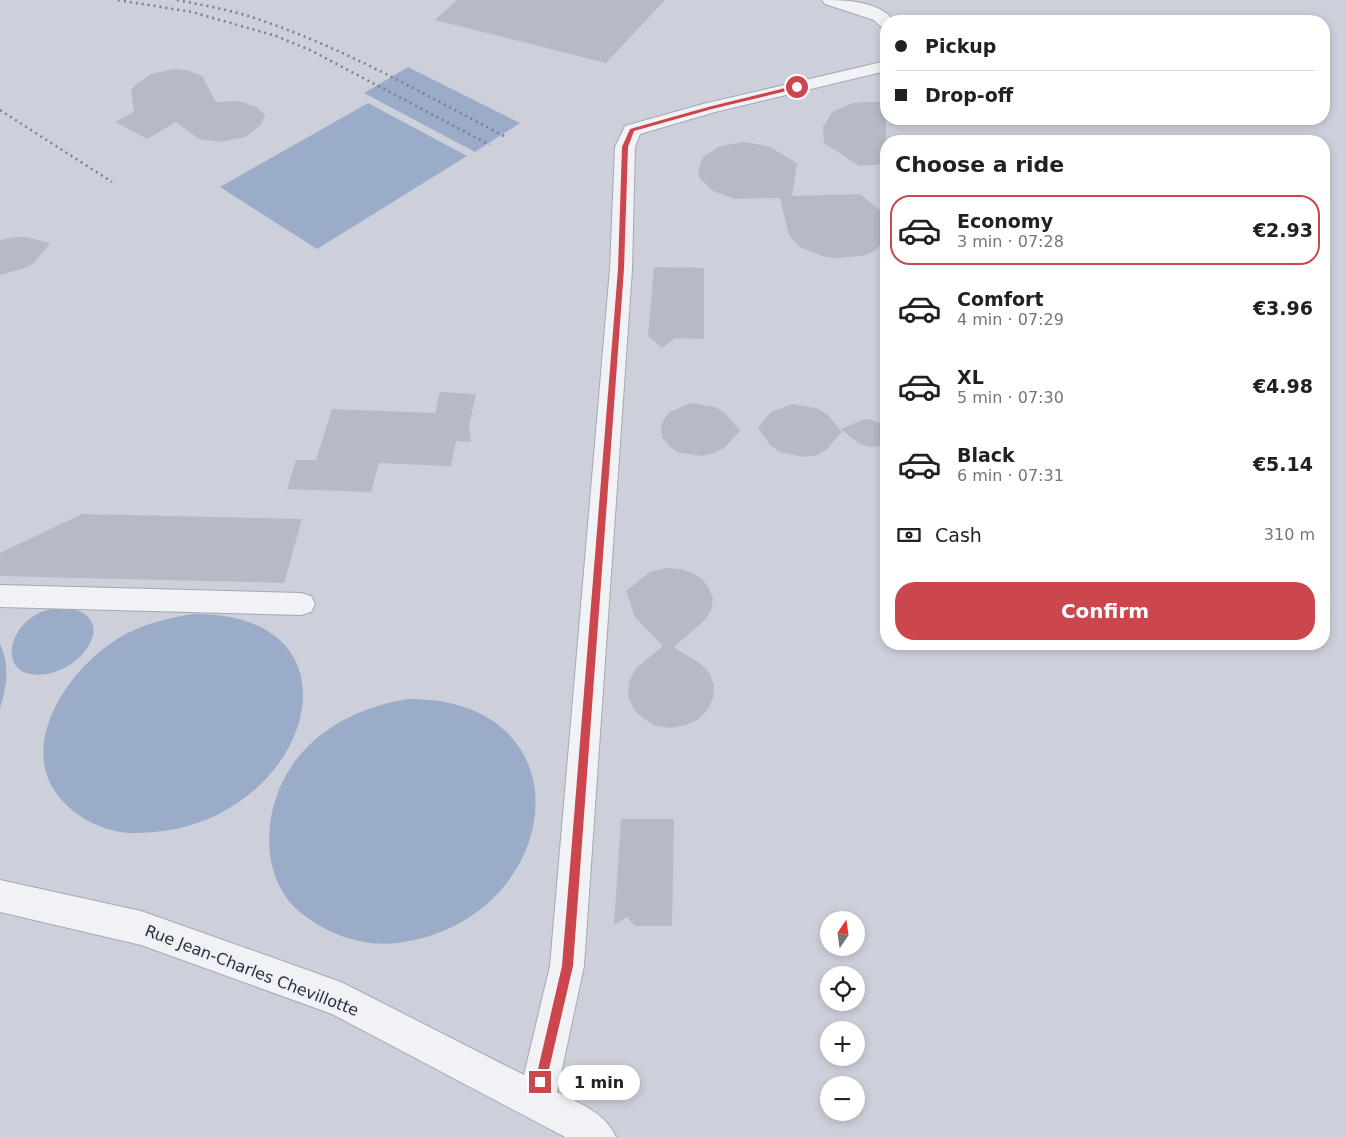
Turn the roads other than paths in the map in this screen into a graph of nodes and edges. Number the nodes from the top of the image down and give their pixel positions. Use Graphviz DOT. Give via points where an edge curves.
graph roads {
  1 [pos="831,0"];
  2 [pos="880,16"];
  3 [pos="880,67"];
  4 [pos="0,596"];
  5 [pos="301,604"];
  6 [pos="0,896"];
  7 [pos="536,1101"];
  8 [pos="597,1137"];
  1 -- 2 [label="street"];
  3 -- 7 [label="street" via="632,130 625,147 621,269 568,966"];
  4 -- 5 [label="street"];
  6 -- 7 [label="street, Rue Jean-Charles Chevillotte" via="141,928 341,1000"];
  7 -- 8 [label="street, Rue Jean-Charles Chevillotte"];
}
